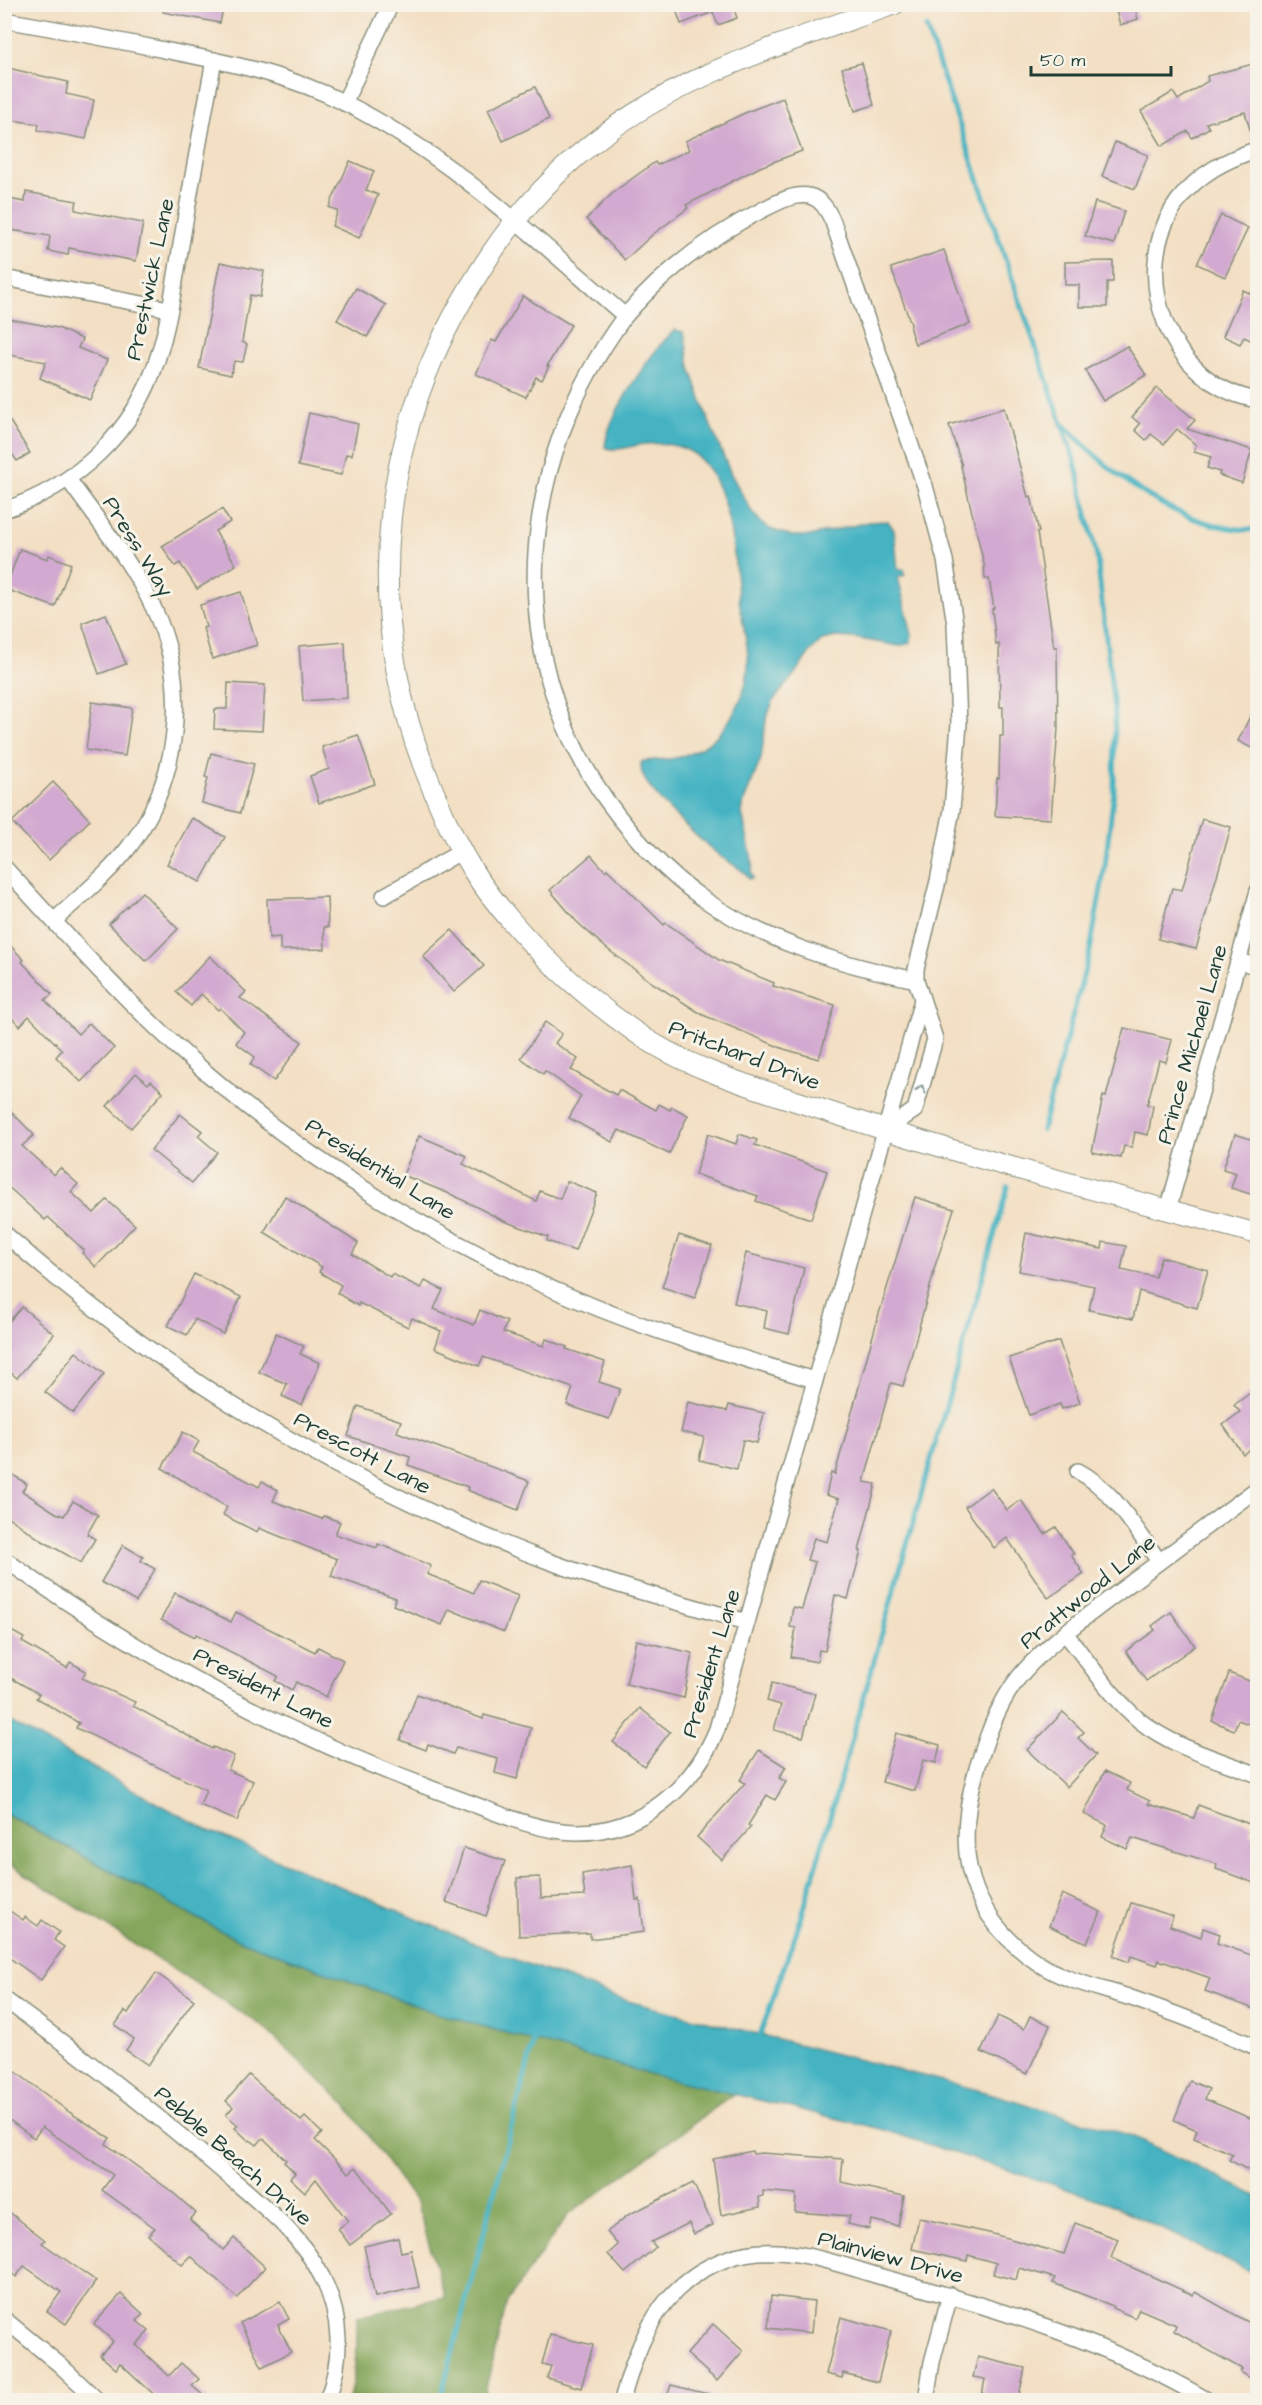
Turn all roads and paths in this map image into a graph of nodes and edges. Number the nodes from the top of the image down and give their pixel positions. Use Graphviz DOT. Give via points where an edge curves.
graph roads {
  1 [pos="391,4"];
  2 [pos="895,4"];
  3 [pos="4,20"];
  4 [pos="214,60"];
  5 [pos="344,102"];
  6 [pos="1257,149"];
  7 [pos="515,221"];
  8 [pos="4,278"];
  9 [pos="169,309"];
  10 [pos="625,316"];
  11 [pos="1257,399"];
  12 [pos="68,479"];
  13 [pos="4,510"];
  14 [pos="462,851"];
  15 [pos="4,867"];
  16 [pos="1257,891"];
  17 [pos="384,896"];
  18 [pos="54,921"];
  19 [pos="1239,961"];
  20 [pos="1257,967"];
  21 [pos="916,980"];
  22 [pos="922,1000"];
  23 [pos="885,1130"];
  24 [pos="1168,1210"];
  25 [pos="4,1233"];
  26 [pos="1257,1234"];
  27 [pos="814,1380"];
  28 [pos="1078,1471"];
  29 [pos="1257,1488"];
  30 [pos="4,1559"];
  31 [pos="1160,1561"];
  32 [pos="747,1622"];
  33 [pos="1065,1633"];
  34 [pos="1257,1775"];
  35 [pos="4,1999"];
  36 [pos="1257,2048"];
  37 [pos="950,2295"];
  38 [pos="4,2319"];
  39 [pos="97,2400"];
  40 [pos="327,2400"];
  41 [pos="622,2400"];
  42 [pos="926,2400"];
  43 [pos="1207,2400"];
  1 -- 5 [label="street"];
  2 -- 7 [label="street, Pritchard Drive" via="728,65 660,98 579,154"];
  3 -- 4 [label="street"];
  4 -- 5 [label="street" via="273,74"];
  4 -- 9 [label="street, Prestwick Lane"];
  5 -- 7 [label="street" via="456,170"];
  6 -- 11 [label="street" via="1207,172 1178,202 1163,229 1154,278 1161,312 1186,359 1210,381"];
  7 -- 10 [label="street"];
  7 -- 14 [label="street, Pritchard Drive" via="462,300 432,358 402,451 391,524 390,631 398,680 420,756"];
  8 -- 9 [label="street"];
  9 -- 12 [label="street, Prestwick Lane" via="158,359 137,406 106,447"];
  10 -- 21 [label="street" via="596,358 571,408 552,458 539,513 536,606 546,670 560,714 592,778 618,816 656,860 701,897 752,928 801,950 857,968"];
  10 -- 21 [label="street" via="683,260 753,214 801,195 816,199 829,213 925,486 945,560 955,624 959,724 952,810"];
  12 -- 13 [label="street, Prestwick Lane" via="38,497"];
  12 -- 18 [label="street, Press Way" via="130,567 153,608 172,670 175,715 168,767 140,833 113,865"];
  14 -- 17 [label="street"];
  14 -- 23 [label="street, Pritchard Drive" via="491,895 539,953 633,1031 693,1064"];
  15 -- 18 [label="street, Presidential Lane"];
  16 -- 19 [label="street, Prince Michael Lane"];
  18 -- 27 [label="street, Presidential Lane" via="107,980 186,1056 286,1135 410,1217 526,1277 601,1309"];
  19 -- 20 [label="street"];
  19 -- 24 [label="street, Prince Michael Lane"];
  21 -- 22 [label="street"];
  22 -- 23 [label="street, President Lane"];
  23 -- 22 [label="street, one-way" via="915,1110 935,1039"];
  23 -- 24 [label="street, Pritchard Drive"];
  23 -- 27 [label="street, President Lane"];
  24 -- 26 [label="street, Pritchard Drive"];
  25 -- 32 [label="street, Prescott Lane" via="153,1352 257,1422 354,1474 435,1515 549,1562"];
  27 -- 32 [label="street, President Lane"];
  28 -- 31 [label="street" via="1110,1495"];
  29 -- 31 [label="street, Prattwood Lane"];
  30 -- 32 [label="street, President Lane" via="164,1661 297,1731 435,1791 533,1825 575,1832 614,1826 649,1812 690,1778 717,1730"];
  31 -- 33 [label="street, Prattwood Lane"];
  33 -- 34 [label="street" via="1140,1721 1181,1746"];
  33 -- 36 [label="street, Prattwood Lane" via="1035,1659 1012,1687 993,1721 968,1797 965,1819 966,1854 974,1885 997,1925 1039,1964 1181,2015"];
  35 -- 40 [label="street, Pebble Beach Drive" via="169,2126 304,2247 328,2290 337,2322 338,2355"];
  37 -- 41 [label="street, Plainview Drive" via="795,2254 730,2258 692,2278 657,2313 639,2346"];
  37 -- 42 [label="street"];
  37 -- 43 [label="street, Plainview Drive" via="1070,2335"];
  38 -- 39 [label="street"];
}
